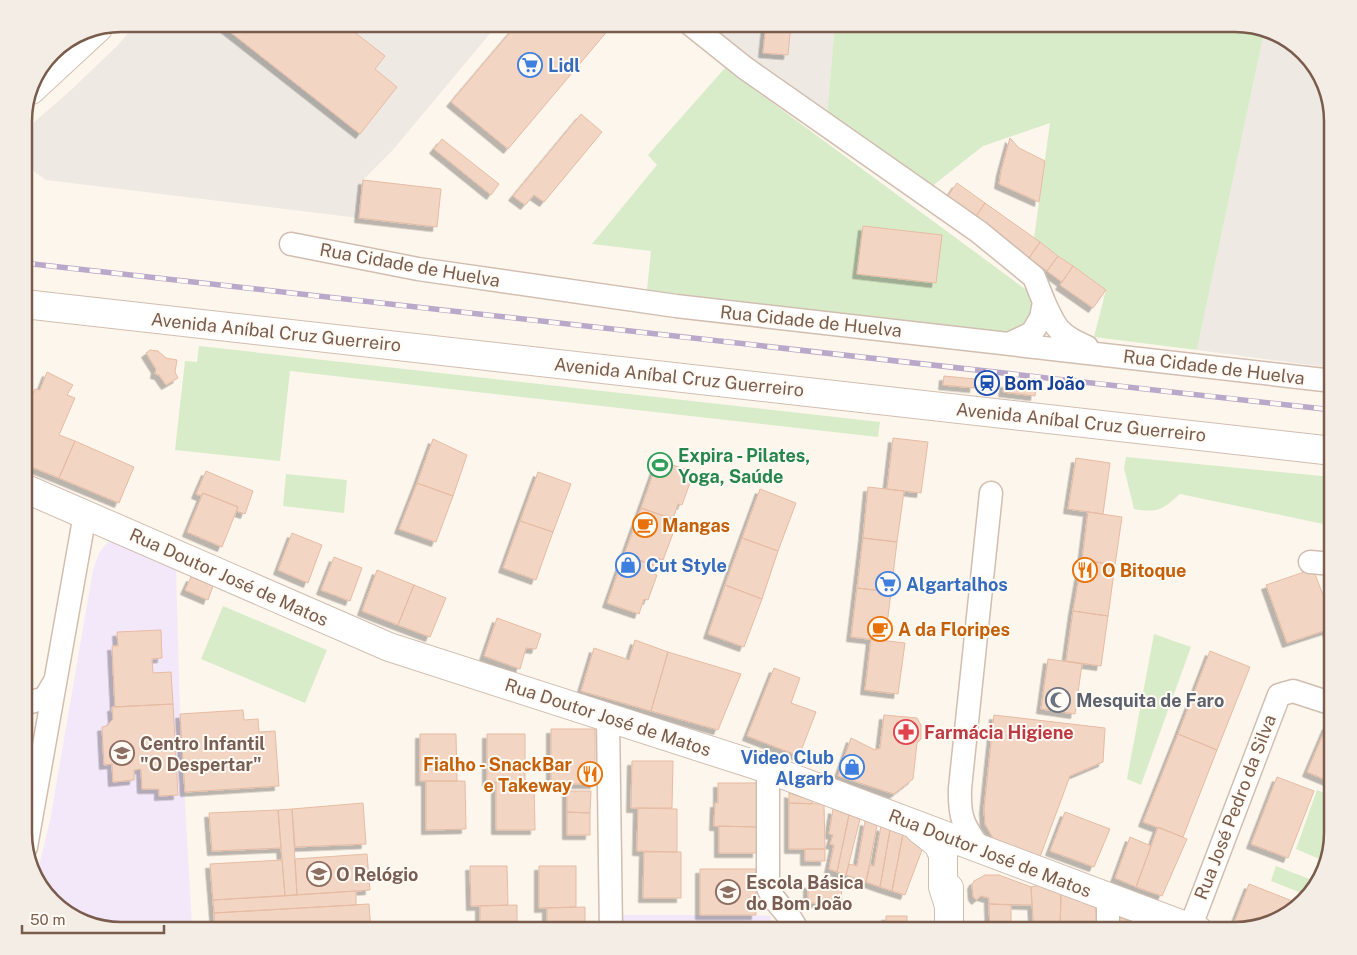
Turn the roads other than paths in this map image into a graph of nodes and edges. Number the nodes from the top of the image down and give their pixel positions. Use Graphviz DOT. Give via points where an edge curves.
graph roads {
  1 [pos="700,32"];
  2 [pos="84,41"];
  3 [pos="43,79"];
  4 [pos="291,244"];
  5 [pos="1044,302"];
  6 [pos="33,305"];
  7 [pos="1011,343"];
  8 [pos="1102,353"];
  9 [pos="1324,380"];
  10 [pos="1324,449"];
  11 [pos="33,492"];
  12 [pos="991,492"];
  13 [pos="85,514"];
  14 [pos="1310,562"];
  15 [pos="1324,563"];
  16 [pos="56,680"];
  17 [pos="33,701"];
  18 [pos="1324,701"];
  19 [pos="33,712"];
  20 [pos="608,718"];
  21 [pos="45,736"];
  22 [pos="768,769"];
  23 [pos="960,788"];
  24 [pos="33,806"];
  25 [pos="912,824"];
  26 [pos="949,838"];
  27 [pos="980,850"];
  28 [pos="1108,898"];
  29 [pos="949,919"];
  30 [pos="611,922"];
  31 [pos="792,922"];
  32 [pos="1108,922"];
  33 [pos="1175,922"];
  34 [pos="1196,922"];
  1 -- 5 [label="street" via="745,68 979,232 1034,277"];
  2 -- 3 [label="street"];
  4 -- 7 [label="street, Rua Cidade de Huelva" via="418,269 676,306"];
  5 -- 7 [label="street" via="1041,318 1032,333"];
  5 -- 8 [label="street" via="1056,328 1070,340"];
  6 -- 10 [label="street, Avenida Aníbal Cruz Guerreiro"];
  7 -- 8 [label="street, Rua Cidade de Huelva"];
  8 -- 9 [label="street, Rua Cidade de Huelva"];
  11 -- 13 [label="street, Rua Doutor José de Matos"];
  12 -- 23 [label="street"];
  13 -- 16 [label="street"];
  13 -- 20 [label="street, Rua Doutor José de Matos" via="390,647"];
  14 -- 15 [label="street"];
  16 -- 17 [label="street" via="45,698"];
  16 -- 21 [label="street"];
  18 -- 34 [label="street, Rua José Pedro da Silva" via="1293,691 1279,695"];
  19 -- 21 [label="street" via="44,722"];
  20 -- 22 [label="street, Rua Doutor José de Matos"];
  20 -- 30 [label="street"];
  21 -- 24 [label="street"];
  22 -- 25 [label="street, Rua Doutor José de Matos"];
  22 -- 31 [label="street" via="768,888"];
  23 -- 25 [label="street" via="952,808 939,819"];
  23 -- 26 [label="street"];
  23 -- 27 [label="street" via="959,811 965,828"];
  25 -- 26 [label="street, Rua Doutor José de Matos"];
  25 -- 29 [label="street" via="938,844 943,855 943,887"];
  26 -- 27 [label="street, Rua Doutor José de Matos"];
  26 -- 29 [label="street"];
  27 -- 28 [label="street, Rua Doutor José de Matos"];
  27 -- 29 [label="street" via="963,866 954,881"];
  28 -- 32 [label="street"];
  28 -- 33 [label="street, Rua Doutor José de Matos"];
}
